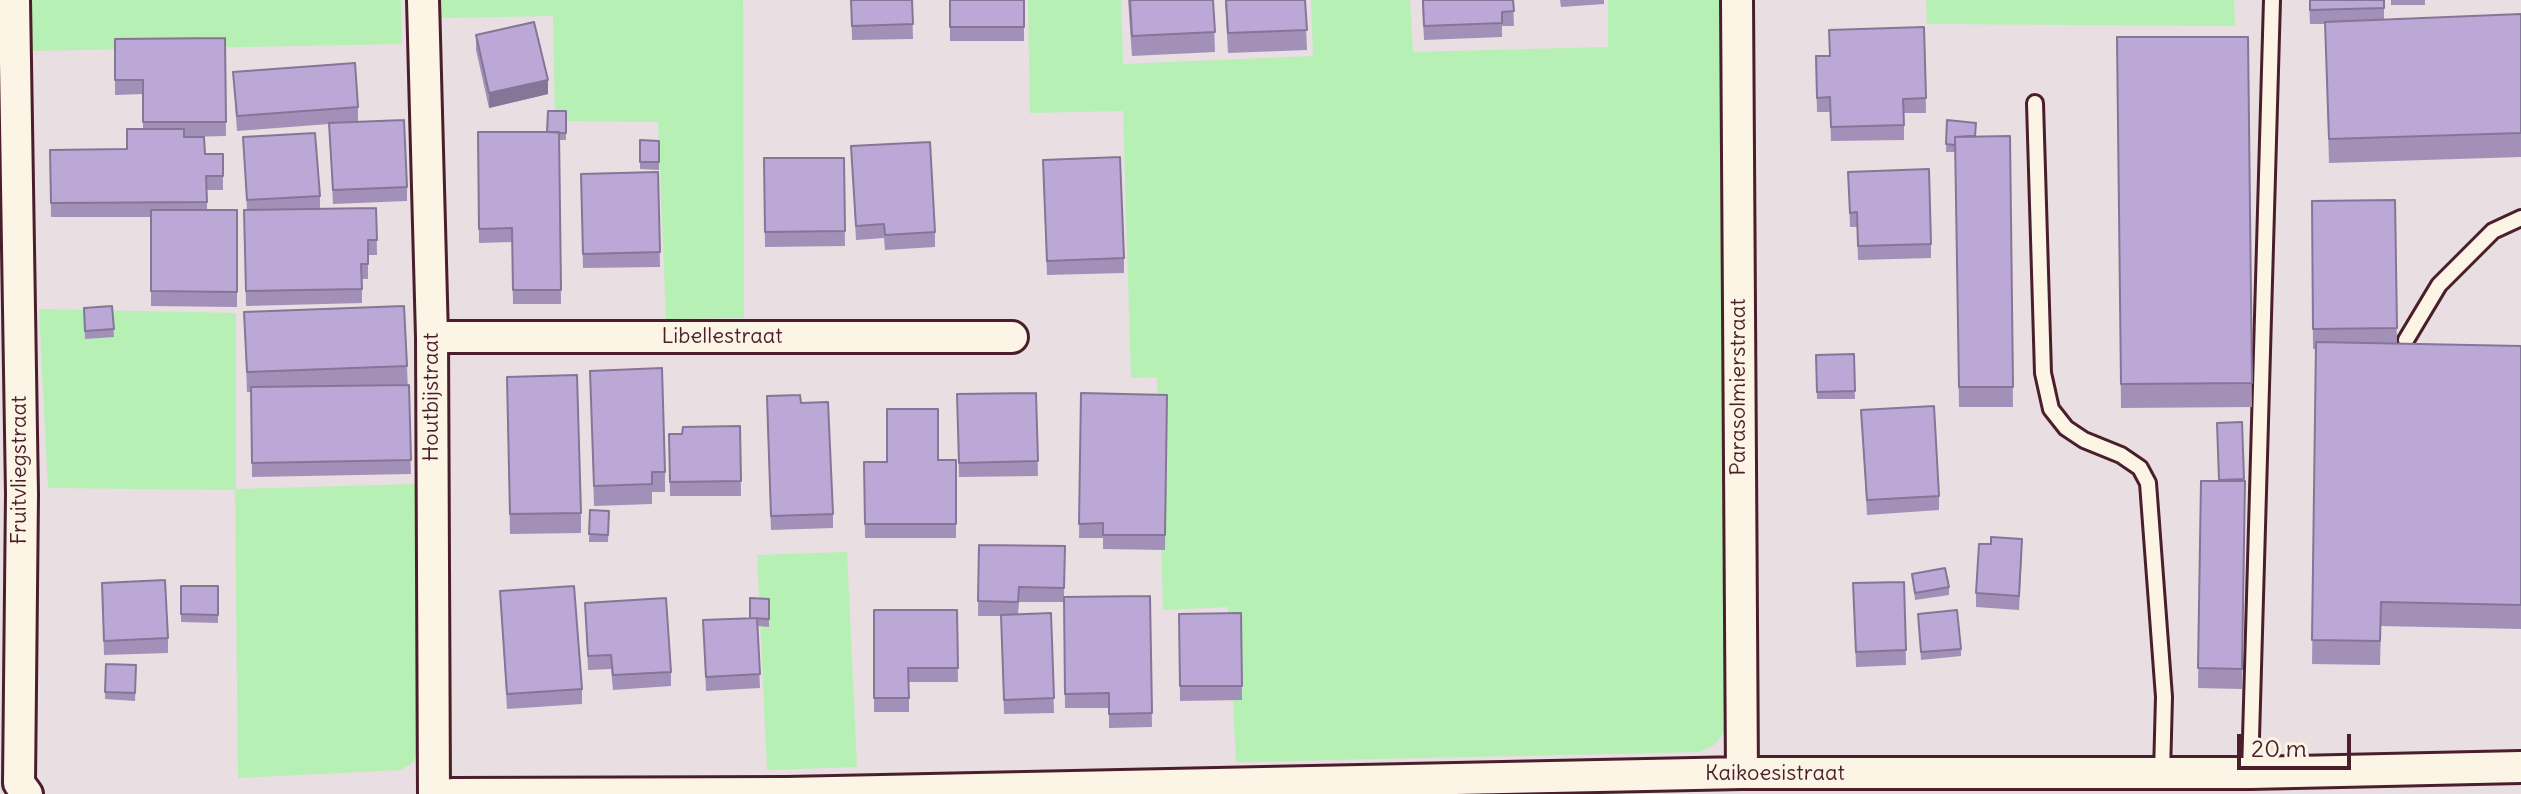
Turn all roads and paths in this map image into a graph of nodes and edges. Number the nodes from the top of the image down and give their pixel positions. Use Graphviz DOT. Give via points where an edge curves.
graph roads {
  1 [pos="14,0"];
  2 [pos="423,0"];
  3 [pos="1737,0"];
  4 [pos="2272,0"];
  5 [pos="2035,103"];
  6 [pos="2521,218"];
  7 [pos="432,337"];
  8 [pos="1012,337"];
  9 [pos="2406,340"];
  10 [pos="2521,767"];
  11 [pos="1742,773"];
  12 [pos="2162,773"];
  13 [pos="2237,780"];
  14 [pos="27,794"];
  15 [pos="434,794"];
  16 [pos="453,794"];
  1 -- 14 [label="street, Fruitvliegstraat" via="22,494 19,783"];
  2 -- 7 [label="street, Houtbijstraat"];
  3 -- 11 [label="street, Parasolmierstraat"];
  4 -- 13 [label="lane"];
  5 -- 12 [label="lane" via="2043,373 2051,409 2066,428 2131,461 2148,483 2164,697"];
  6 -- 9 [label="lane" via="2493,231 2439,285"];
  7 -- 8 [label="street, Libellestraat"];
  7 -- 15 [label="street, Houtbijstraat"];
  10 -- 13 [label="street, Kaikoesistraat"];
  11 -- 12 [label="street, Kaikoesistraat"];
  11 -- 16 [label="street, Kaikoesistraat" via="786,793"];
  12 -- 13 [label="street, Kaikoesistraat"];
}
